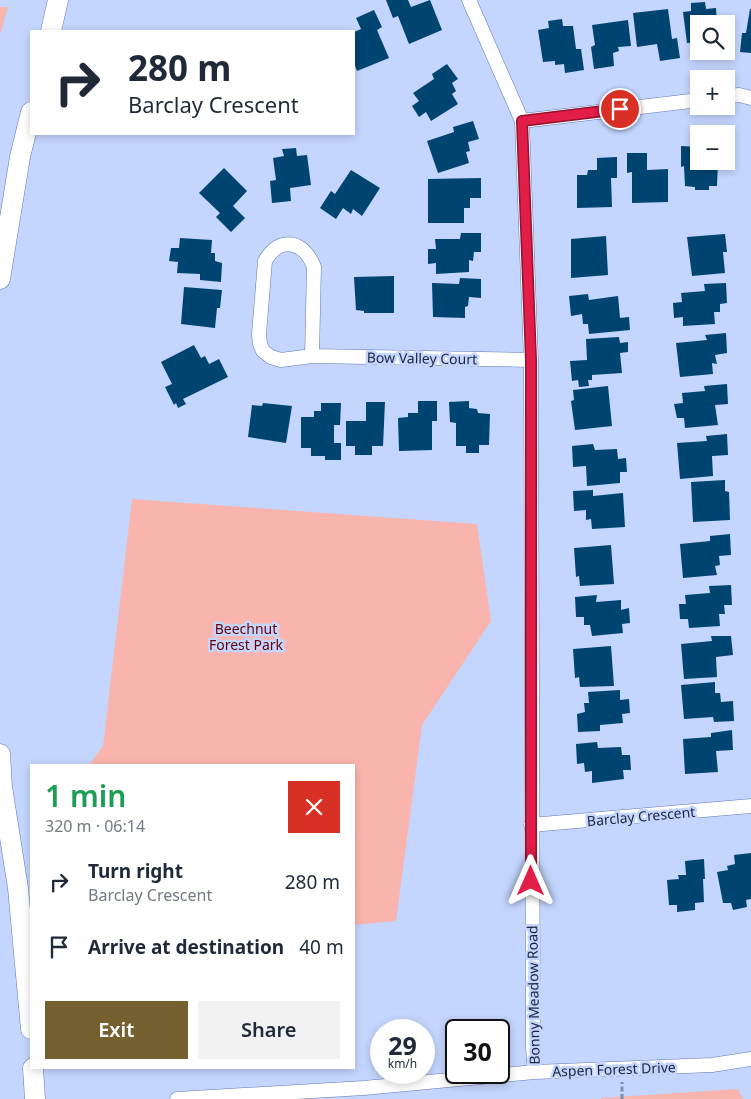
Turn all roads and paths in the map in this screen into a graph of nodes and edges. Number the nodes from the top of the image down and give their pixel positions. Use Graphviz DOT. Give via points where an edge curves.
graph roads {
  1 [pos="58,0"];
  2 [pos="469,0"];
  3 [pos="51,30"];
  4 [pos="735,95"];
  5 [pos="751,98"];
  6 [pos="690,101"];
  7 [pos="30,116"];
  8 [pos="522,121"];
  9 [pos="0,279"];
  10 [pos="312,356"];
  11 [pos="531,360"];
  12 [pos="0,754"];
  13 [pos="751,806"];
  14 [pos="531,825"];
  15 [pos="30,1018"];
  16 [pos="751,1059"];
  17 [pos="33,1069"];
  18 [pos="535,1072"];
  19 [pos="364,1093"];
  20 [pos="35,1099"];
  21 [pos="178,1099"];
  1 -- 3 [label="main road"];
  2 -- 8 [label="street, Bonny Meadow Road"];
  4 -- 5 [label="street"];
  6 -- 8 [label="street"];
  7 -- 9 [label="main road"];
  8 -- 11 [label="street, Bonny Meadow Road"];
  10 -- 10 [label="street, Bow Valley Court" via="314,267 302,248 287,244 271,252 265,261 260,344 263,351 281,360"];
  10 -- 11 [label="street, Bow Valley Court"];
  11 -- 14 [label="street, Bonny Meadow Road"];
  12 -- 15 [label="main road" via="18,888"];
  13 -- 14 [label="street, Barclay Crescent"];
  14 -- 18 [label="street, Bonny Meadow Road"];
  16 -- 18 [label="street, Aspen Forest Drive" via="712,1065"];
  17 -- 20 [label="main road"];
  18 -- 19 [label="street, Aspen Forest Drive"];
  19 -- 21 [label="street, Aspen Forest Drive"];
}
